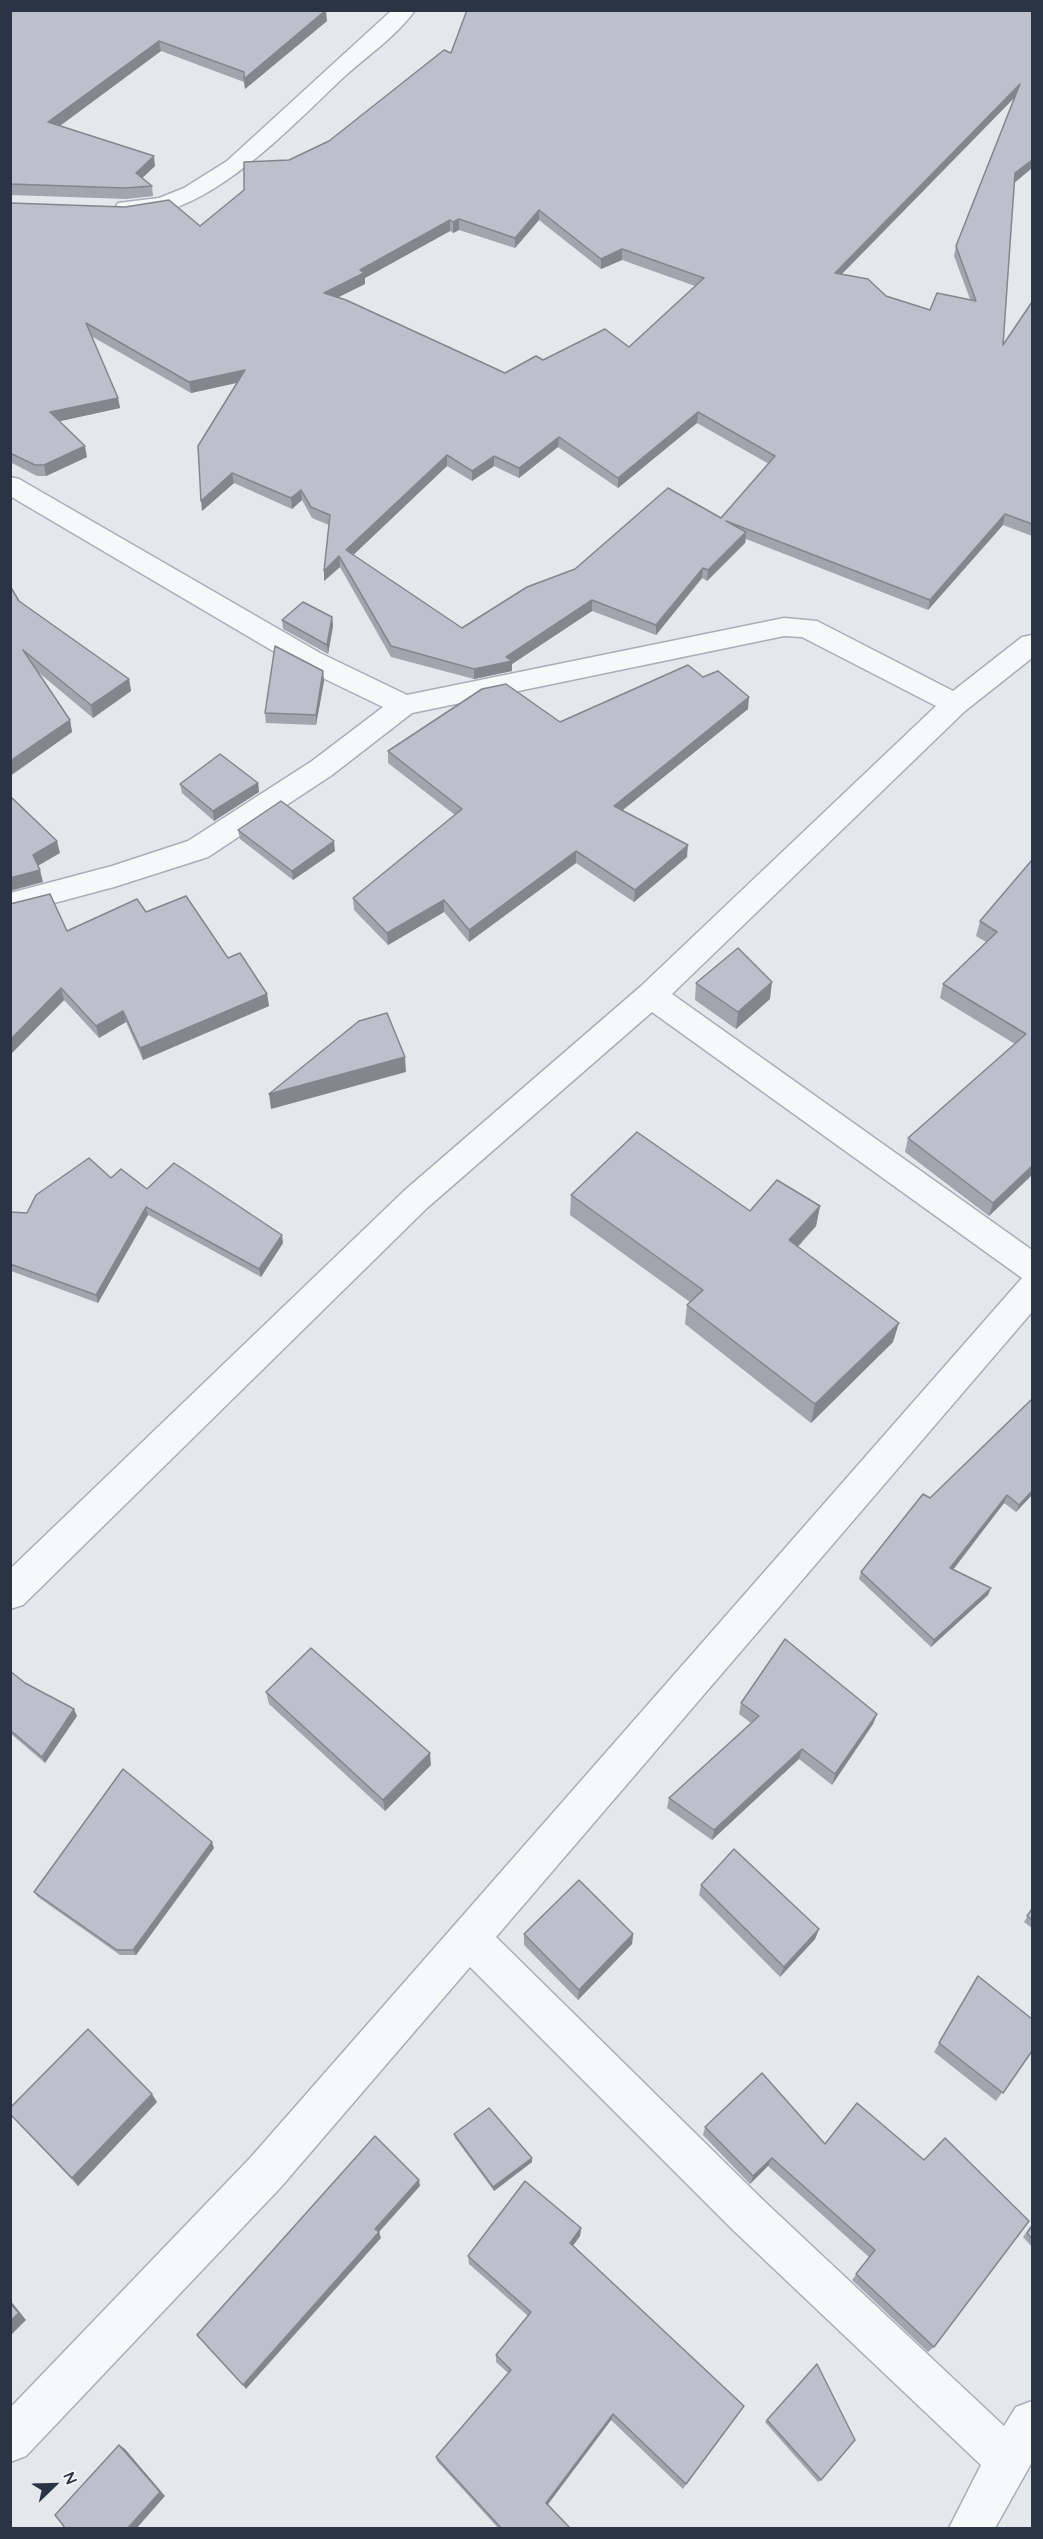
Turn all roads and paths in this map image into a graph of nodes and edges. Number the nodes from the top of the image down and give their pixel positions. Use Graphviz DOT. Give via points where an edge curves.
graph roads {
  1 [pos="405,10"];
  2 [pos="104,207"];
  3 [pos="10,485"];
  4 [pos="1032,644"];
  5 [pos="955,704"];
  6 [pos="404,705"];
  7 [pos="13,903"];
  8 [pos="651,995"];
  9 [pos="1032,1268"];
  10 [pos="1032,1289"];
  11 [pos="10,1593"];
  12 [pos="469,1938"];
  13 [pos="1032,2423"];
  14 [pos="10,2440"];
  15 [pos="1008,2460"];
  16 [pos="971,2529"];
  1 -- 2 [label="street" via="235,166 192,193 163,204"];
  3 -- 6 [label="street" via="310,660"];
  4 -- 5 [label="street"];
  5 -- 6 [label="street" via="807,628 784,627"];
  5 -- 8 [label="street"];
  6 -- 7 [label="street" via="322,768 198,849"];
  8 -- 9 [label="street"];
  8 -- 11 [label="street" via="416,1199"];
  10 -- 12 [label="street"];
  12 -- 14 [label="street" via="266,2172"];
  12 -- 15 [label="street" via="748,2215"];
  13 -- 15 [label="street"];
  15 -- 16 [label="street"];
}
